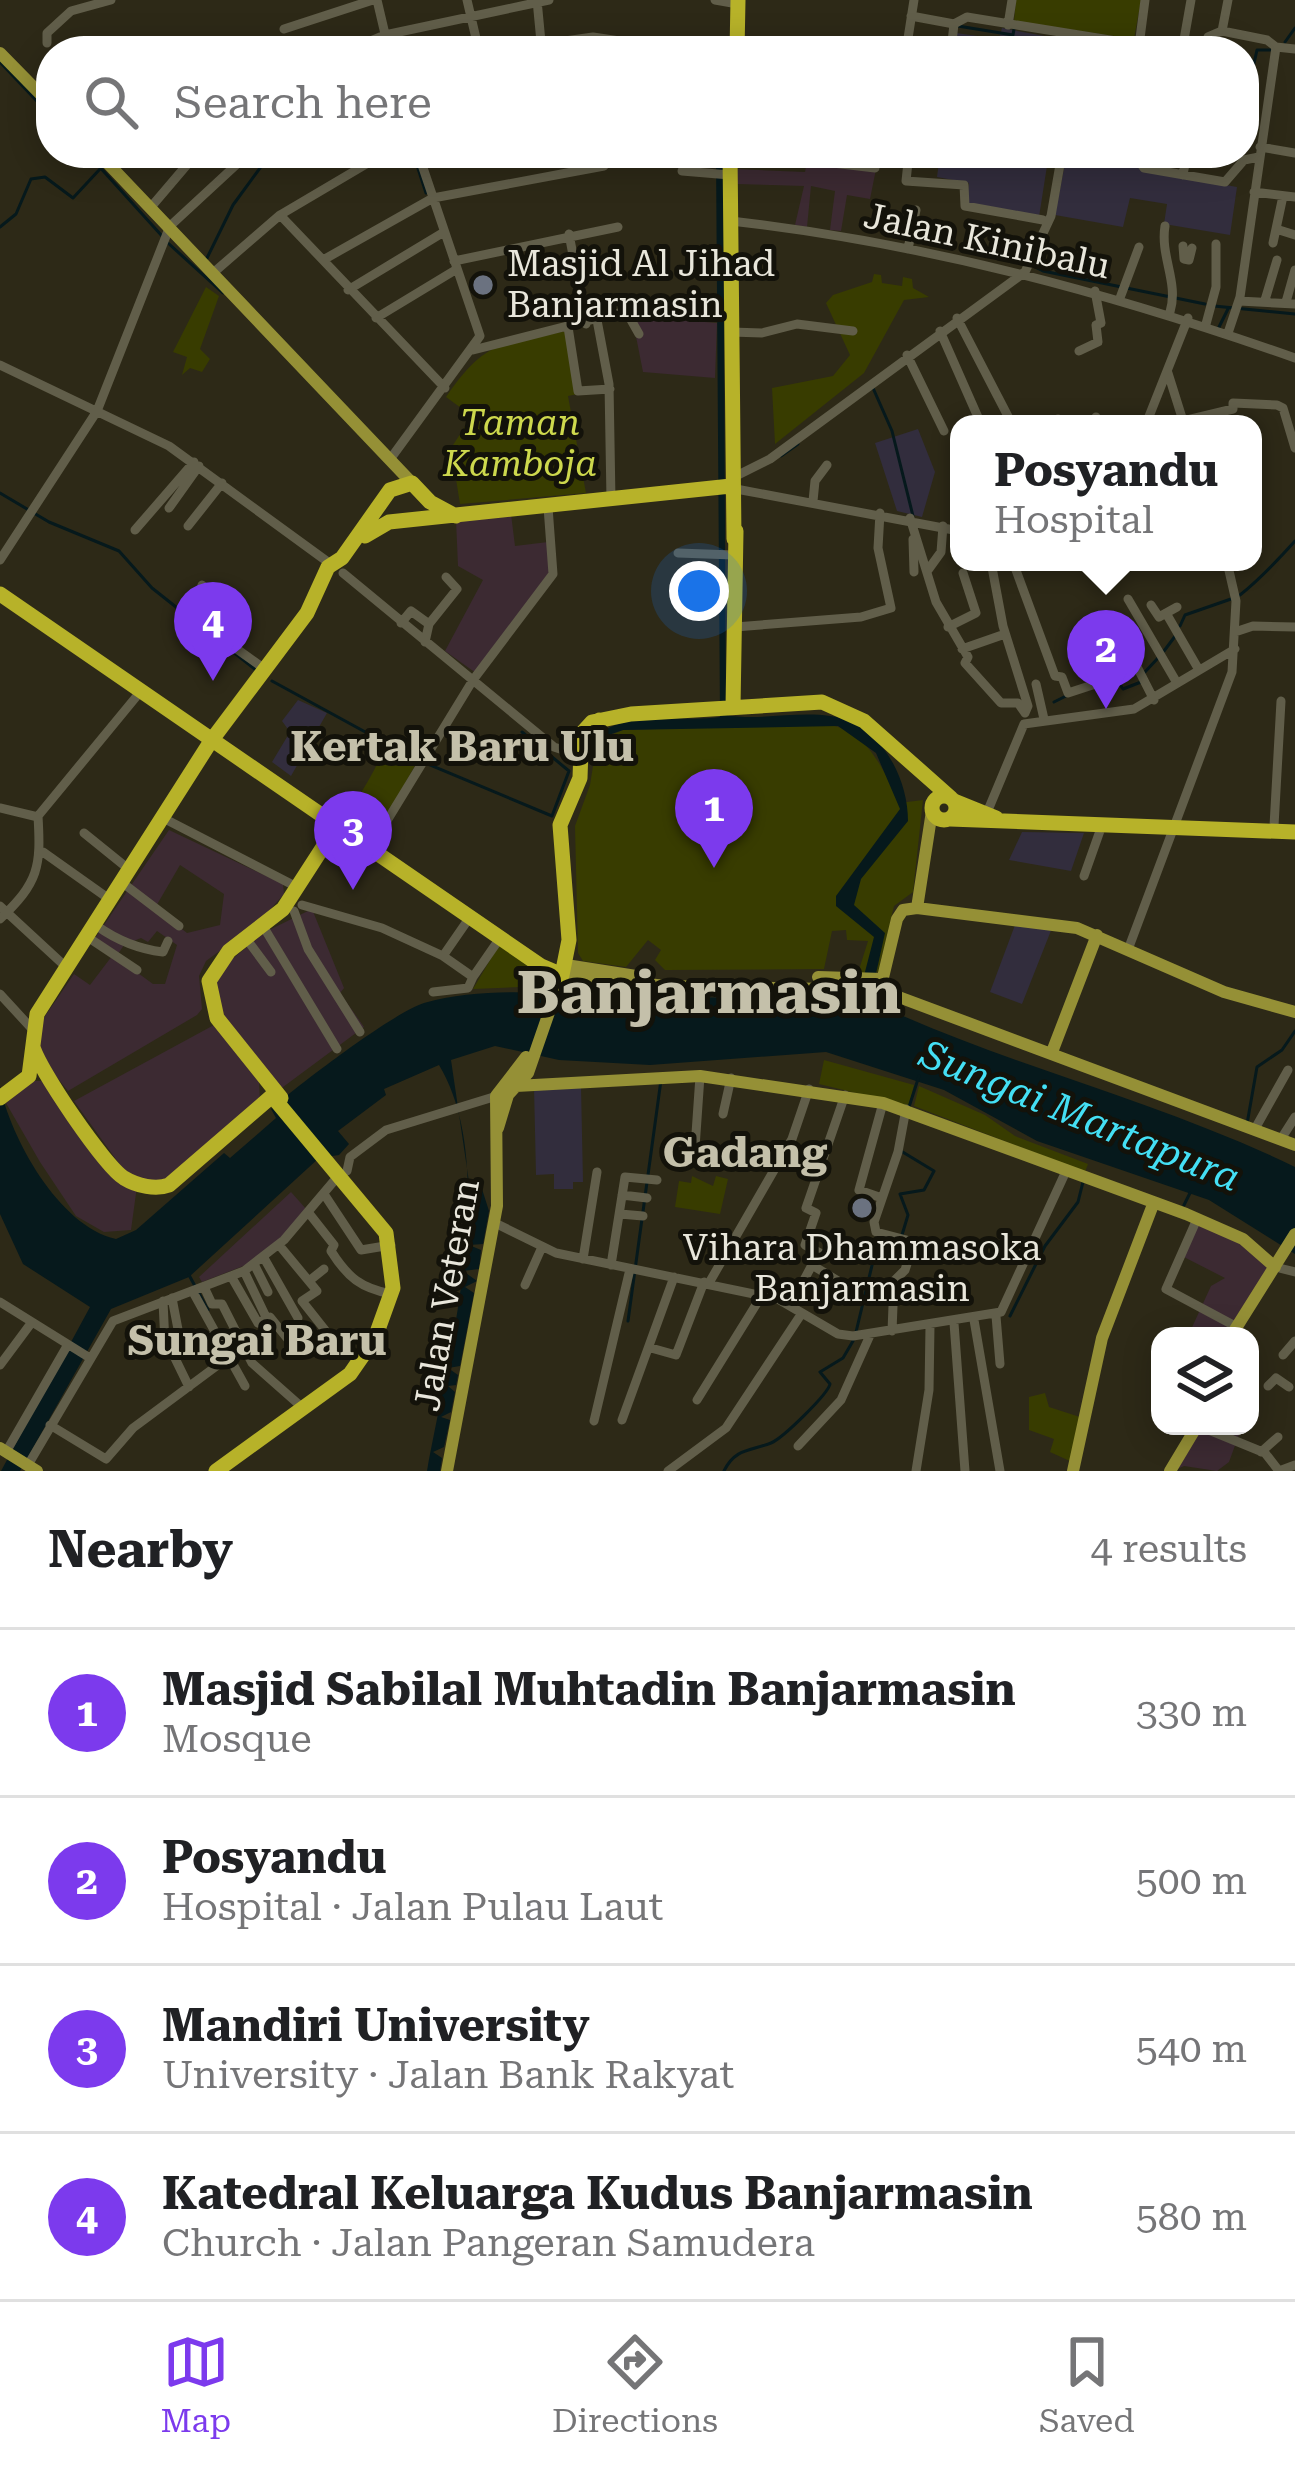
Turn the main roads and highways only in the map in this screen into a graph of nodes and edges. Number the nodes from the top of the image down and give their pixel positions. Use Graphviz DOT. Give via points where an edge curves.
graph roads {
  1 [pos="730,2"];
  2 [pos="735,36"];
  3 [pos="0,52"];
  4 [pos="36,89"];
  5 [pos="113,168"];
  6 [pos="726,168"];
  7 [pos="393,461"];
  8 [pos="412,483"];
  9 [pos="728,485"];
  10 [pos="386,496"];
  11 [pos="430,502"];
  12 [pos="456,516"];
  13 [pos="424,519"];
  14 [pos="389,522"];
  15 [pos="336,577"];
  16 [pos="0,589"];
  17 [pos="734,676"];
  18 [pos="770,704"];
  19 [pos="727,708"];
  20 [pos="216,742"];
  21 [pos="915,765"];
  22 [pos="953,800"];
  23 [pos="939,815"];
  24 [pos="989,820"];
  25 [pos="338,821"];
  26 [pos="1173,825"];
  27 [pos="1295,829"];
  28 [pos="416,875"];
  29 [pos="445,894"];
  30 [pos="916,908"];
  31 [pos="1097,935"];
  32 [pos="559,971"];
  33 [pos="878,984"];
  34 [pos="1295,1012"];
  35 [pos="33,1038"];
  36 [pos="1052,1052"];
  37 [pos="527,1069"];
  38 [pos="259,1073"];
  39 [pos="30,1078"];
  40 [pos="50,1081"];
  41 [pos="554,1083"];
  42 [pos="513,1088"];
  43 [pos="276,1095"];
  44 [pos="0,1101"];
  45 [pos="260,1109"];
  46 [pos="498,1128"];
  47 [pos="1288,1142"];
  48 [pos="342,1169"];
  49 [pos="1154,1202"];
  50 [pos="1295,1234"];
  51 [pos="1275,1267"];
  52 [pos="1237,1327"];
  53 [pos="1192,1435"];
  54 [pos="3,1455"];
  55 [pos="28,1469"];
  56 [pos="216,1471"];
  57 [pos="230,1471"];
  58 [pos="447,1471"];
  59 [pos="1073,1471"];
  60 [pos="1169,1471"];
  1 -- 2 [label="highway"];
  3 -- 4 [label="main road"];
  5 -- 7 [label="main road" via="167,235"];
  6 -- 9 [label="highway"];
  7 -- 8 [label="main road"];
  7 -- 10 [label="main road"];
  8 -- 10 [label="highway"];
  8 -- 11 [label="highway"];
  9 -- 12 [label="highway"];
  9 -- 17 [label="highway"];
  10 -- 14 [label="highway"];
  10 -- 15 [label="highway"];
  11 -- 12 [label="highway"];
  11 -- 13 [label="highway"];
  12 -- 13 [label="highway"];
  13 -- 14 [label="highway"];
  14 -- 15 [label="highway" via="370,530"];
  15 -- 20 [label="highway"];
  16 -- 20 [label="highway"];
  17 -- 18 [label="highway"];
  17 -- 19 [label="highway"];
  18 -- 19 [label="highway"];
  18 -- 21 [label="highway" via="832,703"];
  19 -- 32 [label="highway" via="599,720 575,749 576,787 560,825"];
  20 -- 25 [label="highway"];
  20 -- 35 [label="highway" via="68,969"];
  21 -- 22 [label="highway"];
  21 -- 23 [label="highway"];
  22 -- 23 [label="highway" via="940,796"];
  22 -- 24 [label="highway"];
  23 -- 24 [label="highway"];
  23 -- 30 [label="main road"];
  24 -- 26 [label="highway"];
  24 -- 26 [label="highway"];
  25 -- 28 [label="highway"];
  25 -- 28 [label="highway"];
  25 -- 38 [label="highway" via="294,901 216,964 208,990 217,1018"];
  26 -- 27 [label="highway"];
  26 -- 27 [label="highway"];
  28 -- 29 [label="highway"];
  29 -- 32 [label="highway"];
  29 -- 32 [label="highway"];
  30 -- 31 [label="main road"];
  30 -- 33 [label="main road" via="899,914"];
  31 -- 34 [label="main road" via="1224,992"];
  31 -- 36 [label="main road"];
  32 -- 33 [label="main road"];
  32 -- 37 [label="main road"];
  33 -- 36 [label="main road"];
  35 -- 39 [label="highway"];
  35 -- 40 [label="highway"];
  36 -- 47 [label="main road"];
  37 -- 41 [label="main road"];
  37 -- 42 [label="main road"];
  37 -- 46 [label="main road" via="496,1096"];
  38 -- 43 [label="highway"];
  38 -- 45 [label="highway"];
  39 -- 40 [label="highway"];
  39 -- 44 [label="highway"];
  40 -- 45 [label="highway" via="120,1175 154,1188"];
  41 -- 42 [label="main road"];
  41 -- 49 [label="main road" via="700,1076 845,1095 908,1110"];
  42 -- 46 [label="main road"];
  43 -- 45 [label="highway"];
  43 -- 48 [label="highway"];
  46 -- 58 [label="main road, Jalan Veteran" via="495,1222"];
  48 -- 56 [label="highway" via="391,1245 391,1294 364,1358"];
  48 -- 57 [label="highway" via="397,1246 399,1289 382,1342 354,1381"];
  49 -- 51 [label="main road" via="1243,1239"];
  49 -- 59 [label="main road" via="1102,1338"];
  50 -- 51 [label="main road"];
  51 -- 52 [label="main road"];
  53 -- 60 [label="main road"];
  54 -- 55 [label="main road"];
}
